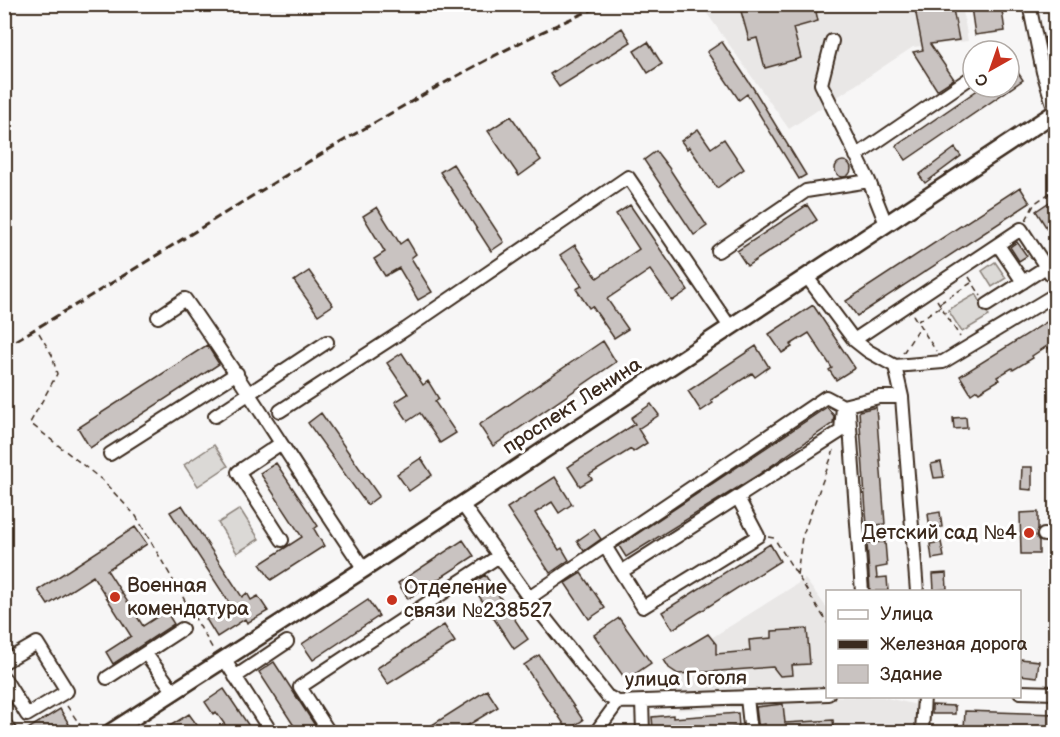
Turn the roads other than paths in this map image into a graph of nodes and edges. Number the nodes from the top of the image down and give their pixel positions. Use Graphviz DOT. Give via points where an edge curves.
graph roads {
  1 [pos="1029,4"];
  2 [pos="832,40"];
  3 [pos="961,84"];
  4 [pos="1055,113"];
  5 [pos="856,156"];
  6 [pos="869,181"];
  7 [pos="886,224"];
  8 [pos="998,244"];
  9 [pos="718,251"];
  10 [pos="1046,267"];
  11 [pos="807,277"];
  12 [pos="1023,282"];
  13 [pos="1056,282"];
  14 [pos="1056,294"];
  15 [pos="987,305"];
  16 [pos="158,317"];
  17 [pos="730,327"];
  18 [pos="854,340"];
  19 [pos="327,342"];
  20 [pos="895,366"];
  21 [pos="237,374"];
  22 [pos="249,393"];
  23 [pos="902,397"];
  24 [pos="845,406"];
  25 [pos="280,411"];
  26 [pos="215,416"];
  27 [pos="280,444"];
  28 [pos="110,454"];
  29 [pos="738,498"];
  30 [pos="462,504"];
  31 [pos="282,540"];
  32 [pos="605,546"];
  33 [pos="499,556"];
  34 [pos="364,568"];
  35 [pos="621,572"];
  36 [pos="862,590"];
  37 [pos="917,590"];
  38 [pos="529,598"];
  39 [pos="182,629"];
  40 [pos="287,642"];
  41 [pos="146,654"];
  42 [pos="219,656"];
  43 [pos="4,662"];
  44 [pos="236,677"];
  45 [pos="4,678"];
  46 [pos="107,678"];
  47 [pos="174,692"];
  48 [pos="1021,692"];
  49 [pos="1056,693"];
  50 [pos="826,694"];
  51 [pos="747,698"];
  52 [pos="924,698"];
  53 [pos="618,702"];
  54 [pos="642,702"];
  55 [pos="111,732"];
  56 [pos="272,732"];
  57 [pos="329,732"];
  58 [pos="596,732"];
  59 [pos="643,732"];
  60 [pos="753,732"];
  61 [pos="922,732"];
  1 -- 4 [label="street"];
  2 -- 5 [label="street" via="821,84"];
  3 -- 5 [label="street"];
  4 -- 7 [label="main road, проспект Ленина"];
  5 -- 6 [label="street"];
  6 -- 7 [label="street"];
  6 -- 9 [label="street" via="806,191"];
  7 -- 11 [label="main road, проспект Ленина"];
  8 -- 10 [label="street" via="1021,229"];
  8 -- 12 [label="street"];
  8 -- 18 [label="street"];
  10 -- 12 [label="street"];
  10 -- 13 [label="street"];
  11 -- 17 [label="main road, проспект Ленина"];
  11 -- 18 [label="street"];
  12 -- 15 [label="street"];
  14 -- 20 [label="street" via="943,362"];
  16 -- 21 [label="street" via="185,299"];
  17 -- 25 [label="street" via="628,177"];
  17 -- 30 [label="main road, проспект Ленина"];
  18 -- 20 [label="street"];
  19 -- 22 [label="street"];
  20 -- 23 [label="street"];
  21 -- 22 [label="street"];
  21 -- 28 [label="street"];
  22 -- 26 [label="street"];
  22 -- 27 [label="street"];
  23 -- 24 [label="street" via="879,397"];
  23 -- 37 [label="street"];
  24 -- 29 [label="street" via="841,431"];
  24 -- 32 [label="street" via="826,397"];
  24 -- 36 [label="street"];
  27 -- 31 [label="street" via="238,472"];
  27 -- 34 [label="street"];
  29 -- 35 [label="street"];
  29 -- 35 [label="street" via="758,536 644,607"];
  30 -- 33 [label="street, улица Гоголя"];
  30 -- 34 [label="main road, проспект Ленина"];
  32 -- 35 [label="street"];
  32 -- 38 [label="street"];
  33 -- 38 [label="street, улица Гоголя"];
  33 -- 57 [label="street" via="300,687"];
  34 -- 42 [label="main road, проспект Ленина"];
  38 -- 53 [label="street, улица Гоголя" via="607,696"];
  39 -- 41 [label="street"];
  40 -- 44 [label="street"];
  41 -- 46 [label="street"];
  41 -- 47 [label="street"];
  42 -- 44 [label="street"];
  42 -- 47 [label="main road, проспект Ленина"];
  43 -- 45 [label="street" via="37,643 67,691 27,715"];
  44 -- 56 [label="street"];
  47 -- 55 [label="main road, проспект Ленина"];
  48 -- 49 [label="street"];
  50 -- 51 [label="street, улица Гоголя"];
  51 -- 54 [label="street, улица Гоголя"];
  51 -- 60 [label="street"];
  52 -- 61 [label="street"];
  53 -- 54 [label="street, улица Гоголя"];
  53 -- 58 [label="street"];
  54 -- 59 [label="street"];
}
